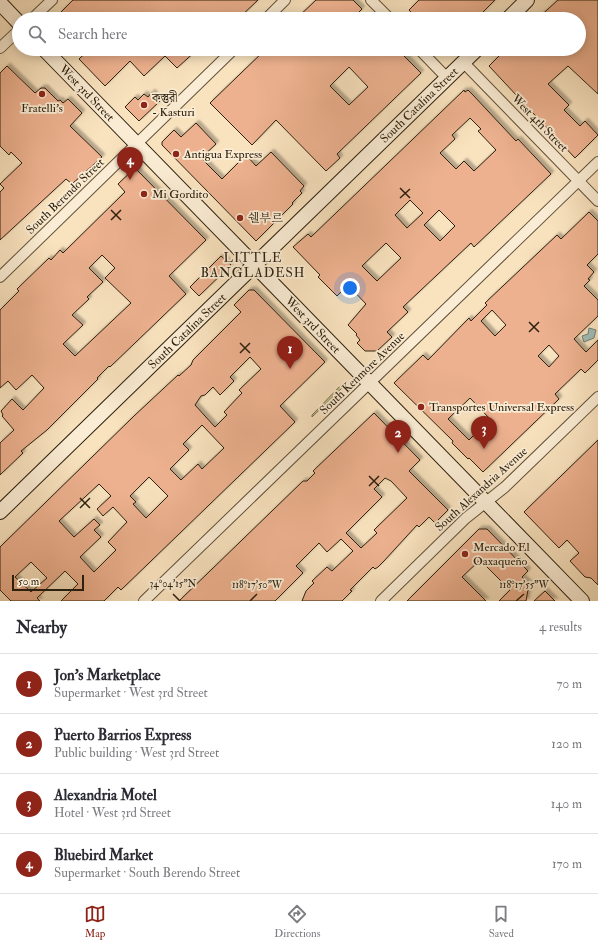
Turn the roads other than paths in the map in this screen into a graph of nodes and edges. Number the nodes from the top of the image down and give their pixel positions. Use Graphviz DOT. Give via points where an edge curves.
graph roads {
  1 [pos="52,0"];
  2 [pos="285,0"];
  3 [pos="371,0"];
  4 [pos="527,0"];
  5 [pos="0,3"];
  6 [pos="39,12"];
  7 [pos="273,12"];
  8 [pos="383,12"];
  9 [pos="515,12"];
  10 [pos="12,16"];
  11 [pos="12,37"];
  12 [pos="0,48"];
  13 [pos="51,56"];
  14 [pos="227,56"];
  15 [pos="426,56"];
  16 [pos="469,56"];
  17 [pos="463,62"];
  18 [pos="447,78"];
  19 [pos="137,144"];
  20 [pos="598,162"];
  21 [pos="579,181"];
  22 [pos="598,201"];
  23 [pos="254,265"];
  24 [pos="0,277"];
  25 [pos="369,384"];
  26 [pos="598,396"];
  27 [pos="485,503"];
  28 [pos="0,512"];
  29 [pos="144,601"];
  30 [pos="381,601"];
  31 [pos="582,601"];
  1 -- 6 [label="street"];
  2 -- 7 [label="street"];
  3 -- 8 [label="street"];
  4 -- 9 [label="main road"];
  5 -- 10 [label="main road"];
  11 -- 12 [label="street"];
  13 -- 19 [label="main road, West 3rd Street"];
  14 -- 19 [label="street, South Berendo Street"];
  15 -- 18 [label="street"];
  16 -- 17 [label="main road, South Catalina Street"];
  17 -- 18 [label="main road, South Catalina Street"];
  17 -- 21 [label="street, West 4th Street"];
  18 -- 23 [label="main road, South Catalina Street"];
  19 -- 23 [label="main road, West 3rd Street"];
  19 -- 24 [label="street, South Berendo Street"];
  20 -- 21 [label="street, South Kenmore Avenue"];
  21 -- 22 [label="street, West 4th Street"];
  21 -- 25 [label="street, South Kenmore Avenue"];
  23 -- 25 [label="main road, West 3rd Street"];
  23 -- 28 [label="main road, South Catalina Street"];
  25 -- 27 [label="main road, West 3rd Street"];
  25 -- 29 [label="street, South Kenmore Avenue"];
  26 -- 27 [label="street, South Alexandria Avenue" via="505,487"];
  27 -- 30 [label="street, South Alexandria Avenue" via="466,518"];
  27 -- 31 [label="main road, West 3rd Street"];
}
